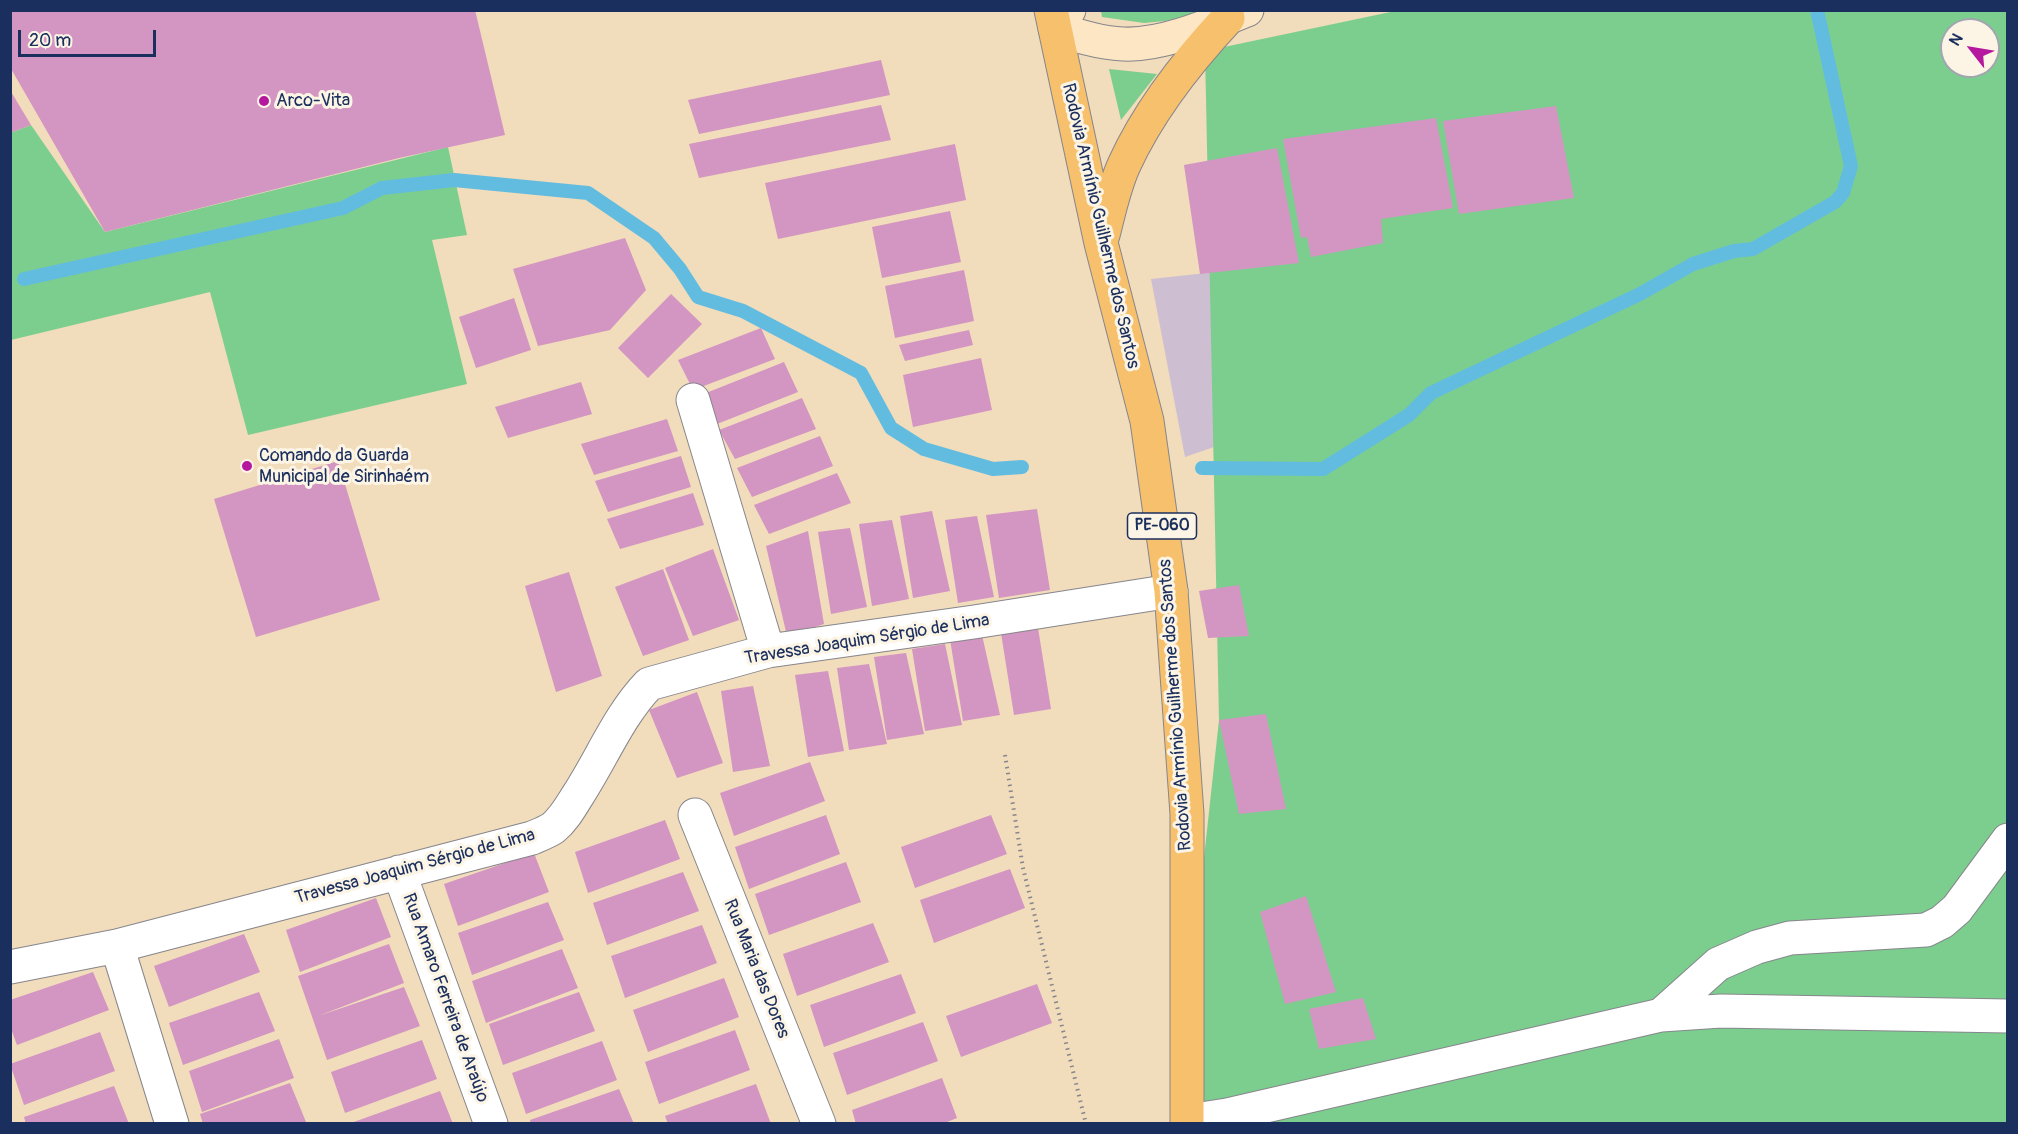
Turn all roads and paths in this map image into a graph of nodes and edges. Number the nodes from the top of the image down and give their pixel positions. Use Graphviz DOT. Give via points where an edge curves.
graph roads {
  1 [pos="1237,14"];
  2 [pos="1058,16"];
  3 [pos="1101,243"];
  4 [pos="693,400"];
  5 [pos="1171,591"];
  6 [pos="768,651"];
  7 [pos="1005,755"];
  8 [pos="694,815"];
  9 [pos="2007,840"];
  10 [pos="399,872"];
  11 [pos="117,946"];
  12 [pos="10,967"];
  13 [pos="1661,1015"];
  14 [pos="2007,1017"];
  15 [pos="1188,1122"];
  16 [pos="172,1124"];
  17 [pos="491,1124"];
  18 [pos="819,1124"];
  19 [pos="1086,1124"];
  1 -- 2 [label="main road" via="1198,31 1138,44 1107,42"];
  1 -- 3 [label="main road" via="1194,54 1140,133 1123,166"];
  2 -- 3 [label="main road, Rodovia Armínio Guilherme dos Santos / PE-060"];
  3 -- 5 [label="main road, Rodovia Armínio Guilherme dos Santos / PE-060" via="1147,422"];
  4 -- 6 [label="street"];
  5 -- 6 [label="street, Travessa Joaquim Sérgio de Lima"];
  5 -- 15 [label="main road, Rodovia Armínio Guilherme dos Santos / PE-060" via="1187,814"];
  6 -- 10 [label="street, Travessa Joaquim Sérgio de Lima" via="650,684 627,712 562,820 551,830"];
  7 -- 19 [label="path" via="1023,868"];
  8 -- 18 [label="street, Rua Maria das Dores"];
  9 -- 13 [label="street" via="1957,909 1942,922 1926,930 1790,938 1757,947 1718,964"];
  10 -- 11 [label="street, Travessa Joaquim Sérgio de Lima"];
  10 -- 17 [label="street, Rua Amaro Ferreira de Araújo"];
  11 -- 12 [label="street, Travessa Joaquim Sérgio de Lima"];
  11 -- 16 [label="street"];
  13 -- 14 [label="street" via="1721,1011"];
  13 -- 15 [label="street"];
}
